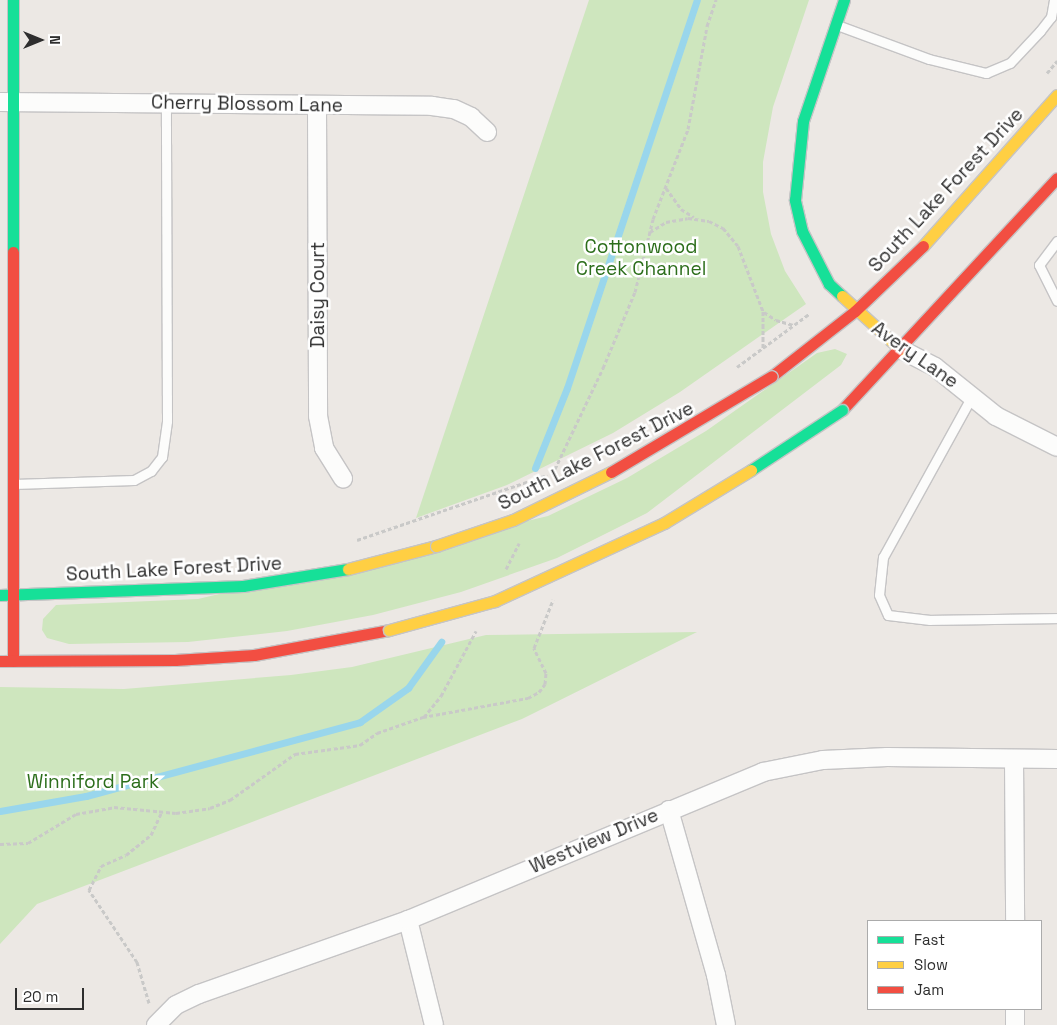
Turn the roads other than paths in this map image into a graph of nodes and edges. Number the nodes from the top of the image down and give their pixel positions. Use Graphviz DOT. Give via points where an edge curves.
graph roads {
  1 [pos="13,0"];
  2 [pos="844,0"];
  3 [pos="1054,0"];
  4 [pos="836,25"];
  5 [pos="1057,95"];
  6 [pos="6,102"];
  7 [pos="166,104"];
  8 [pos="317,105"];
  9 [pos="487,132"];
  10 [pos="1057,178"];
  11 [pos="1057,241"];
  12 [pos="1057,301"];
  13 [pos="855,311"];
  14 [pos="900,349"];
  15 [pos="972,396"];
  16 [pos="6,404"];
  17 [pos="1057,448"];
  18 [pos="343,478"];
  19 [pos="14,484"];
  20 [pos="0,595"];
  21 [pos="14,595"];
  22 [pos="1057,618"];
  23 [pos="0,661"];
  24 [pos="13,661"];
  25 [pos="1014,759"];
  26 [pos="1057,759"];
  27 [pos="669,810"];
  28 [pos="408,920"];
  29 [pos="1015,920"];
  30 [pos="1015,1010"];
  31 [pos="156,1025"];
  32 [pos="434,1025"];
  33 [pos="726,1025"];
  34 [pos="1015,1025"];
  1 -- 6 [label="main road"];
  2 -- 4 [label="main road, Avery Lane"];
  3 -- 4 [label="lane" via="1051,17 1040,31 1010,63 986,74 929,59"];
  4 -- 13 [label="main road, Avery Lane" via="803,121 795,200 802,231 829,284"];
  5 -- 13 [label="main road, South Lake Forest Drive" via="910,260"];
  6 -- 7 [label="street, Cherry Blossom Lane"];
  6 -- 16 [label="main road"];
  7 -- 8 [label="street, Cherry Blossom Lane"];
  7 -- 19 [label="lane" via="167,421 162,458 151,471 134,480"];
  8 -- 9 [label="street, Cherry Blossom Lane" via="454,109 471,117"];
  8 -- 18 [label="street, Daisy Court" via="318,416 324,448"];
  10 -- 14 [label="main road"];
  11 -- 12 [label="lane" via="1039,265"];
  13 -- 14 [label="main road, Avery Lane"];
  13 -- 21 [label="main road, South Lake Forest Drive, bridge" via="772,376 715,413 584,486 513,520 436,546 329,574 243,586"];
  14 -- 15 [label="street, Avery Lane" via="935,367"];
  14 -- 24 [label="main road, bridge" via="842,410 796,443 664,523 495,601 388,630 254,655 175,660"];
  15 -- 17 [label="street, Avery Lane" via="996,416"];
  15 -- 22 [label="lane" via="883,556 879,595 888,615 930,620"];
  16 -- 19 [label="main road"];
  19 -- 21 [label="main road"];
  20 -- 21 [label="main road, South Lake Forest Drive"];
  21 -- 24 [label="main road"];
  23 -- 24 [label="main road"];
  25 -- 26 [label="street, Westview Drive"];
  25 -- 27 [label="street, Westview Drive" via="823,760 763,772"];
  25 -- 29 [label="street"];
  27 -- 28 [label="street, Westview Drive"];
  27 -- 33 [label="street" via="716,975"];
  28 -- 31 [label="street, Westview Drive" via="199,994 176,1005"];
  28 -- 32 [label="street"];
  30 -- 34 [label="street"];
}
